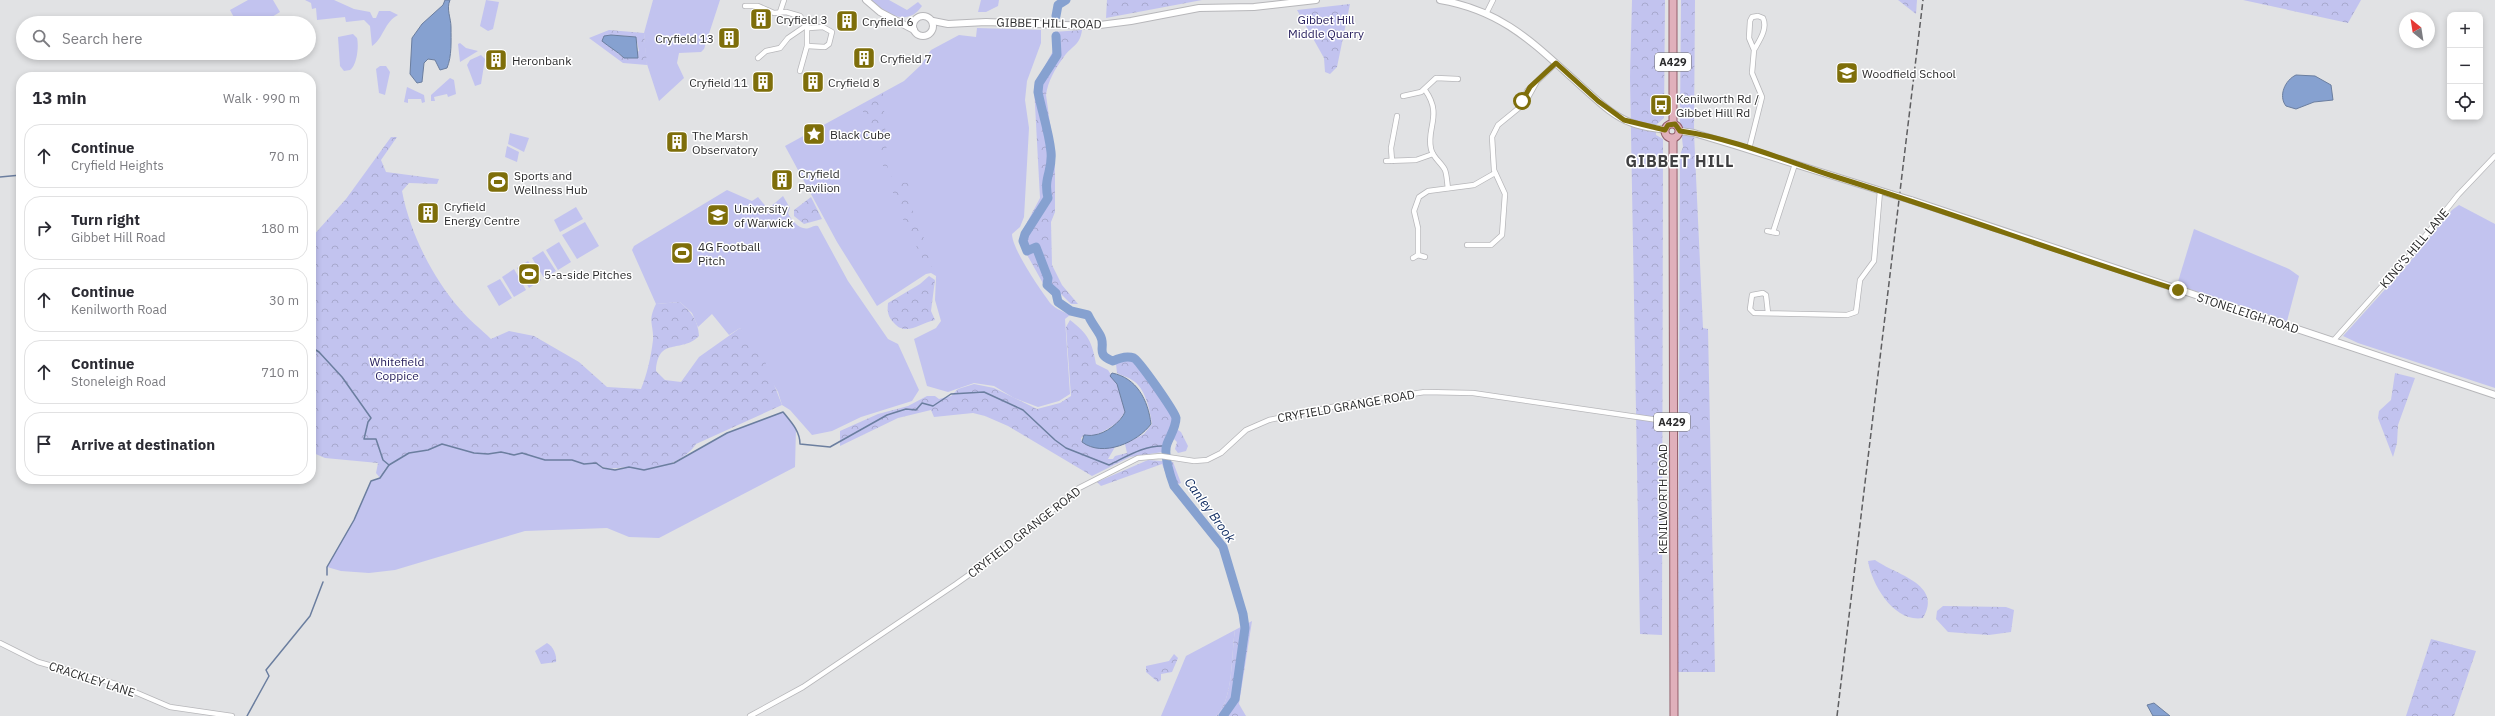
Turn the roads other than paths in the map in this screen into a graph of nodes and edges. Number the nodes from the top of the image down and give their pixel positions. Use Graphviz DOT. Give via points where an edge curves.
graph roads {
  1 [pos="784,0"];
  2 [pos="866,0"];
  3 [pos="1316,0"];
  4 [pos="1440,0"];
  5 [pos="1493,0"];
  6 [pos="1673,0"];
  7 [pos="745,6"];
  8 [pos="780,12"];
  9 [pos="1487,12"];
  10 [pos="916,19"];
  11 [pos="933,21"];
  12 [pos="899,22"];
  13 [pos="948,24"];
  14 [pos="808,26"];
  15 [pos="914,30"];
  16 [pos="933,31"];
  17 [pos="808,46"];
  18 [pos="1754,50"];
  19 [pos="758,58"];
  20 [pos="1556,63"];
  21 [pos="800,71"];
  22 [pos="1458,79"];
  23 [pos="1425,90"];
  24 [pos="1403,96"];
  25 [pos="1397,116"];
  26 [pos="1673,123"];
  27 [pos="1665,130"];
  28 [pos="1680,131"];
  29 [pos="1672,139"];
  30 [pos="1749,149"];
  31 [pos="1433,154"];
  32 [pos="2495,156"];
  33 [pos="1386,161"];
  34 [pos="1392,162"];
  35 [pos="1795,164"];
  36 [pos="1495,173"];
  37 [pos="1448,188"];
  38 [pos="1880,191"];
  39 [pos="1767,230"];
  40 [pos="1467,245"];
  41 [pos="1418,255"];
  42 [pos="1424,257"];
  43 [pos="1413,258"];
  44 [pos="1768,313"];
  45 [pos="2333,341"];
  46 [pos="2495,395"];
  47 [pos="1672,422"];
  48 [pos="0,643"];
  49 [pos="232,716"];
  50 [pos="750,716"];
  51 [pos="1674,716"];
  1 -- 8 [label="street"];
  2 -- 12 [label="street" via="880,12"];
  3 -- 13 [label="street, GIBBET HILL ROAD" via="1254,7 1199,8 1092,26 986,22"];
  4 -- 9 [label="street"];
  5 -- 9 [label="street"];
  6 -- 26 [label="main road, A429"];
  7 -- 8 [label="street" via="758,6 774,13"];
  8 -- 14 [label="street" via="800,16"];
  9 -- 20 [label="street" via="1515,29"];
  10 -- 11 [label="street" via="925,16"];
  10 -- 12 [label="street"];
  10 -- 15 [label="street"];
  11 -- 13 [label="street, GIBBET HILL ROAD"];
  11 -- 16 [label="street"];
  12 -- 15 [label="street"];
  13 -- 16 [label="street, GIBBET HILL ROAD"];
  14 -- 17 [label="street"];
  14 -- 17 [label="street" via="823,27 832,32 829,44 825,47"];
  14 -- 19 [label="street" via="788,38 780,48 766,50"];
  15 -- 16 [label="street" via="918,35 926,36"];
  17 -- 21 [label="street"];
  18 -- 18 [label="street" via="1749,40 1750,21 1752,17 1758,16 1763,18 1764,26 1760,42"];
  18 -- 30 [label="street" via="1752,73 1762,96"];
  20 -- 27 [label="street" via="1620,117 1632,124"];
  20 -- 36 [label="street" via="1536,83 1528,99 1519,109 1503,120 1494,131 1492,142"];
  22 -- 23 [label="street" via="1436,78"];
  23 -- 24 [label="street"];
  23 -- 31 [label="street" via="1434,114 1431,145"];
  25 -- 34 [label="street" via="1391,148"];
  26 -- 27 [label="main road"];
  26 -- 28 [label="main road"];
  27 -- 29 [label="main road"];
  28 -- 29 [label="main road"];
  28 -- 30 [label="street, STONELEIGH ROAD"];
  29 -- 47 [label="main road, KENILWORTH ROAD / A429"];
  30 -- 35 [label="street, STONELEIGH ROAD"];
  31 -- 34 [label="street" via="1422,159"];
  31 -- 37 [label="street" via="1445,169"];
  32 -- 45 [label="street, KING'S HILL LANE" via="2458,195 2410,255"];
  33 -- 34 [label="street"];
  35 -- 38 [label="street, STONELEIGH ROAD"];
  35 -- 39 [label="street" via="1775,233"];
  36 -- 37 [label="street" via="1474,185"];
  36 -- 40 [label="street" via="1505,194 1502,235 1491,245"];
  37 -- 41 [label="street" via="1425,192 1415,204"];
  38 -- 44 [label="street" via="1874,261 1860,280 1856,312 1847,315"];
  38 -- 45 [label="street, STONELEIGH ROAD, bridge"];
  41 -- 42 [label="street"];
  41 -- 43 [label="street"];
  44 -- 44 [label="street" via="1752,312 1752,295 1766,295"];
  45 -- 46 [label="street, STONELEIGH ROAD"];
  47 -- 50 [label="street, CRYFIELD GRANGE ROAD" via="1473,393 1425,392 1341,405 1269,420 1246,430 1221,453 1207,460 1147,456 1079,488 1001,552 956,584 803,687"];
  47 -- 51 [label="main road, KENILWORTH ROAD / A429"];
  48 -- 49 [label="street, CRACKLEY LANE" via="38,662 116,684 170,707"];
}
